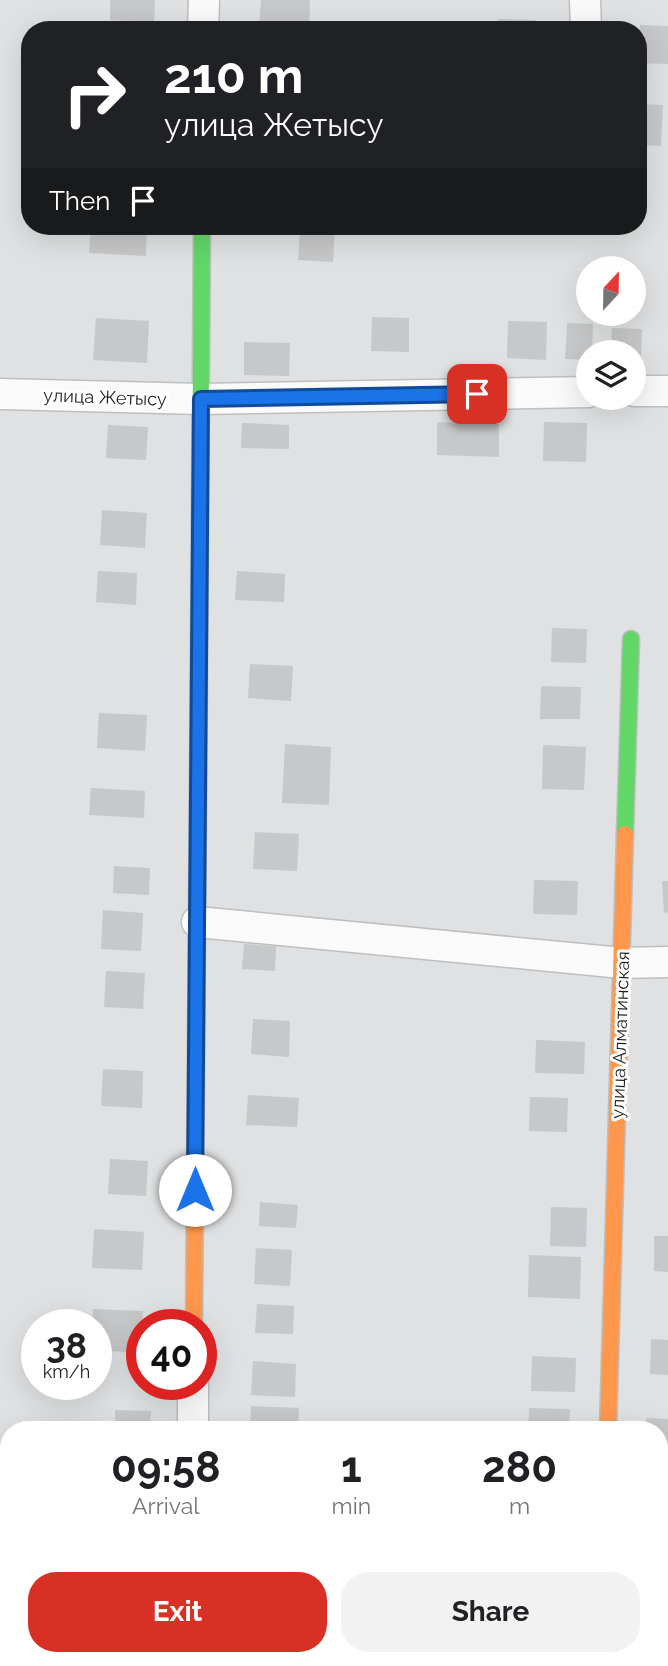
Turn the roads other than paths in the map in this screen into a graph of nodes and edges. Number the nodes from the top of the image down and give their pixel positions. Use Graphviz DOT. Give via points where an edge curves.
graph roads {
  1 [pos="204,0"];
  2 [pos="585,0"];
  3 [pos="203,21"];
  4 [pos="586,21"];
  5 [pos="202,235"];
  6 [pos="646,391"];
  7 [pos="668,391"];
  8 [pos="576,392"];
  9 [pos="0,394"];
  10 [pos="201,399"];
  11 [pos="631,639"];
  12 [pos="197,922"];
  13 [pos="668,962"];
  14 [pos="622,963"];
  15 [pos="194,1309"];
  16 [pos="193,1400"];
  17 [pos="193,1421"];
  18 [pos="608,1421"];
  1 -- 3 [label="street"];
  2 -- 4 [label="street"];
  5 -- 10 [label="street"];
  6 -- 7 [label="street"];
  8 -- 10 [label="street, улица Жетысу"];
  9 -- 10 [label="street, улица Жетысу"];
  10 -- 12 [label="street"];
  11 -- 14 [label="street, улица Алматинская"];
  12 -- 14 [label="street"];
  12 -- 15 [label="street"];
  13 -- 14 [label="street"];
  14 -- 18 [label="street, улица Алматинская"];
  16 -- 17 [label="street"];
}
